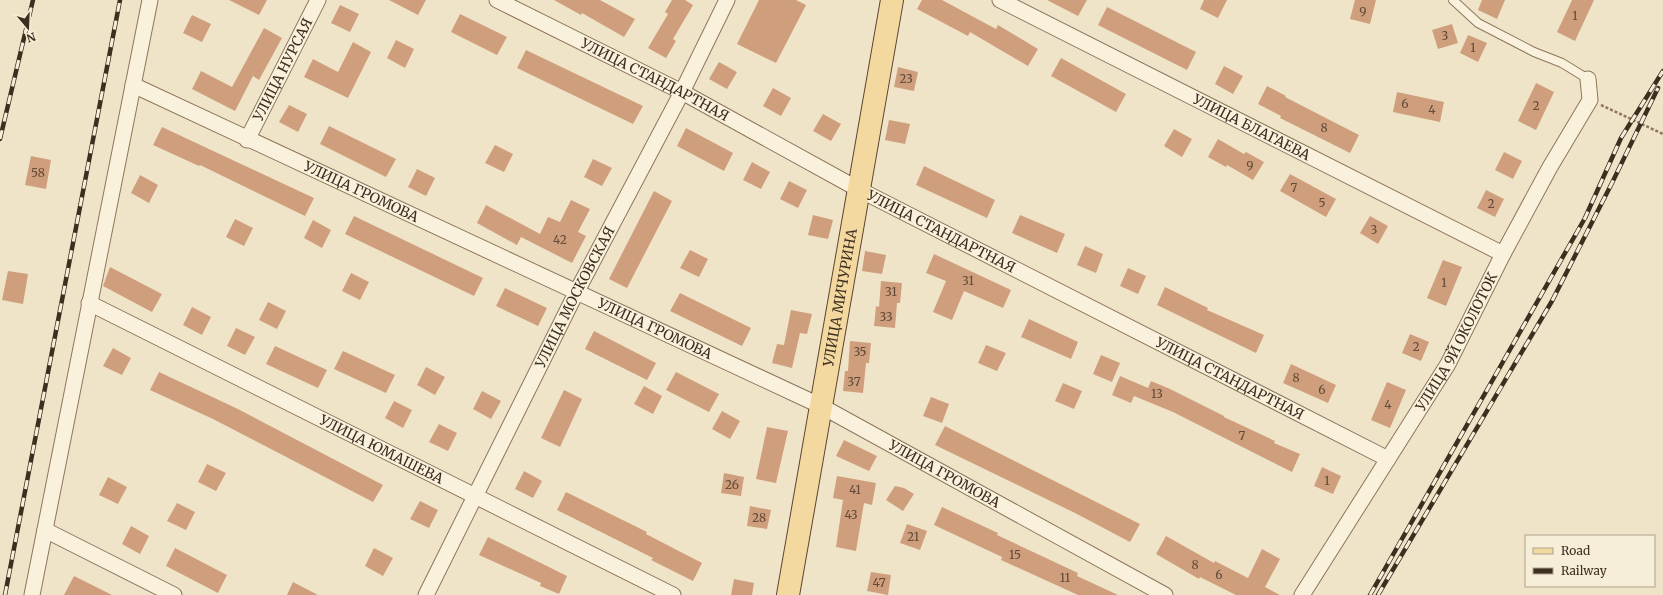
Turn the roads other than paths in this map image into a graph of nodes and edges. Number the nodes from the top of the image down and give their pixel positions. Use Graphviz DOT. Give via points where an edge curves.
graph roads {
  1 [pos="150,0"];
  2 [pos="318,0"];
  3 [pos="497,0"];
  4 [pos="727,0"];
  5 [pos="892,0"];
  6 [pos="1000,0"];
  7 [pos="1453,0"];
  8 [pos="1588,79"];
  9 [pos="133,85"];
  10 [pos="682,92"];
  11 [pos="247,140"];
  12 [pos="858,189"];
  13 [pos="1503,254"];
  14 [pos="576,293"];
  15 [pos="89,303"];
  16 [pos="821,406"];
  17 [pos="1388,459"];
  18 [pos="475,496"];
  19 [pos="45,530"];
  20 [pos="32,595"];
  21 [pos="174,595"];
  22 [pos="426,595"];
  23 [pos="673,595"];
  24 [pos="788,595"];
  25 [pos="1165,595"];
  26 [pos="1302,595"];
  1 -- 9 [label="street"];
  2 -- 11 [label="street, УЛИЦА НУРСАЯ"];
  3 -- 10 [label="street, УЛИЦА СТАНДАРТНАЯ"];
  4 -- 10 [label="street, УЛИЦА МОСКОВСКАЯ"];
  5 -- 12 [label="main road, УЛИЦА МИЧУРИНА"];
  6 -- 13 [label="street, УЛИЦА БЛАГАЕВА"];
  7 -- 8 [label="lane" via="1478,23 1534,52 1562,63"];
  8 -- 13 [label="street, УЛИЦА 9Й ОКОЛОТОК" via="1590,100"];
  9 -- 11 [label="street, УЛИЦА ГРОМОВА"];
  9 -- 15 [label="street"];
  10 -- 12 [label="street, УЛИЦА СТАНДАРТНАЯ"];
  10 -- 14 [label="street, УЛИЦА МОСКОВСКАЯ"];
  11 -- 14 [label="street, УЛИЦА ГРОМОВА"];
  12 -- 16 [label="main road, УЛИЦА МИЧУРИНА"];
  12 -- 17 [label="street, УЛИЦА СТАНДАРТНАЯ"];
  13 -- 17 [label="street, УЛИЦА 9Й ОКОЛОТОК" via="1448,364"];
  14 -- 16 [label="street, УЛИЦА ГРОМОВА"];
  14 -- 18 [label="street, УЛИЦА МОСКОВСКАЯ"];
  15 -- 18 [label="street, УЛИЦА ЮМАШЕВА"];
  15 -- 19 [label="street"];
  16 -- 24 [label="main road, УЛИЦА МИЧУРИНА"];
  16 -- 25 [label="street, УЛИЦА ГРОМОВА"];
  17 -- 26 [label="street, УЛИЦА 9Й ОКОЛОТОК"];
  18 -- 22 [label="street, УЛИЦА МОСКОВСКАЯ"];
  18 -- 23 [label="street, УЛИЦА ЮМАШЕВА"];
  19 -- 20 [label="street"];
  19 -- 21 [label="street"];
}
